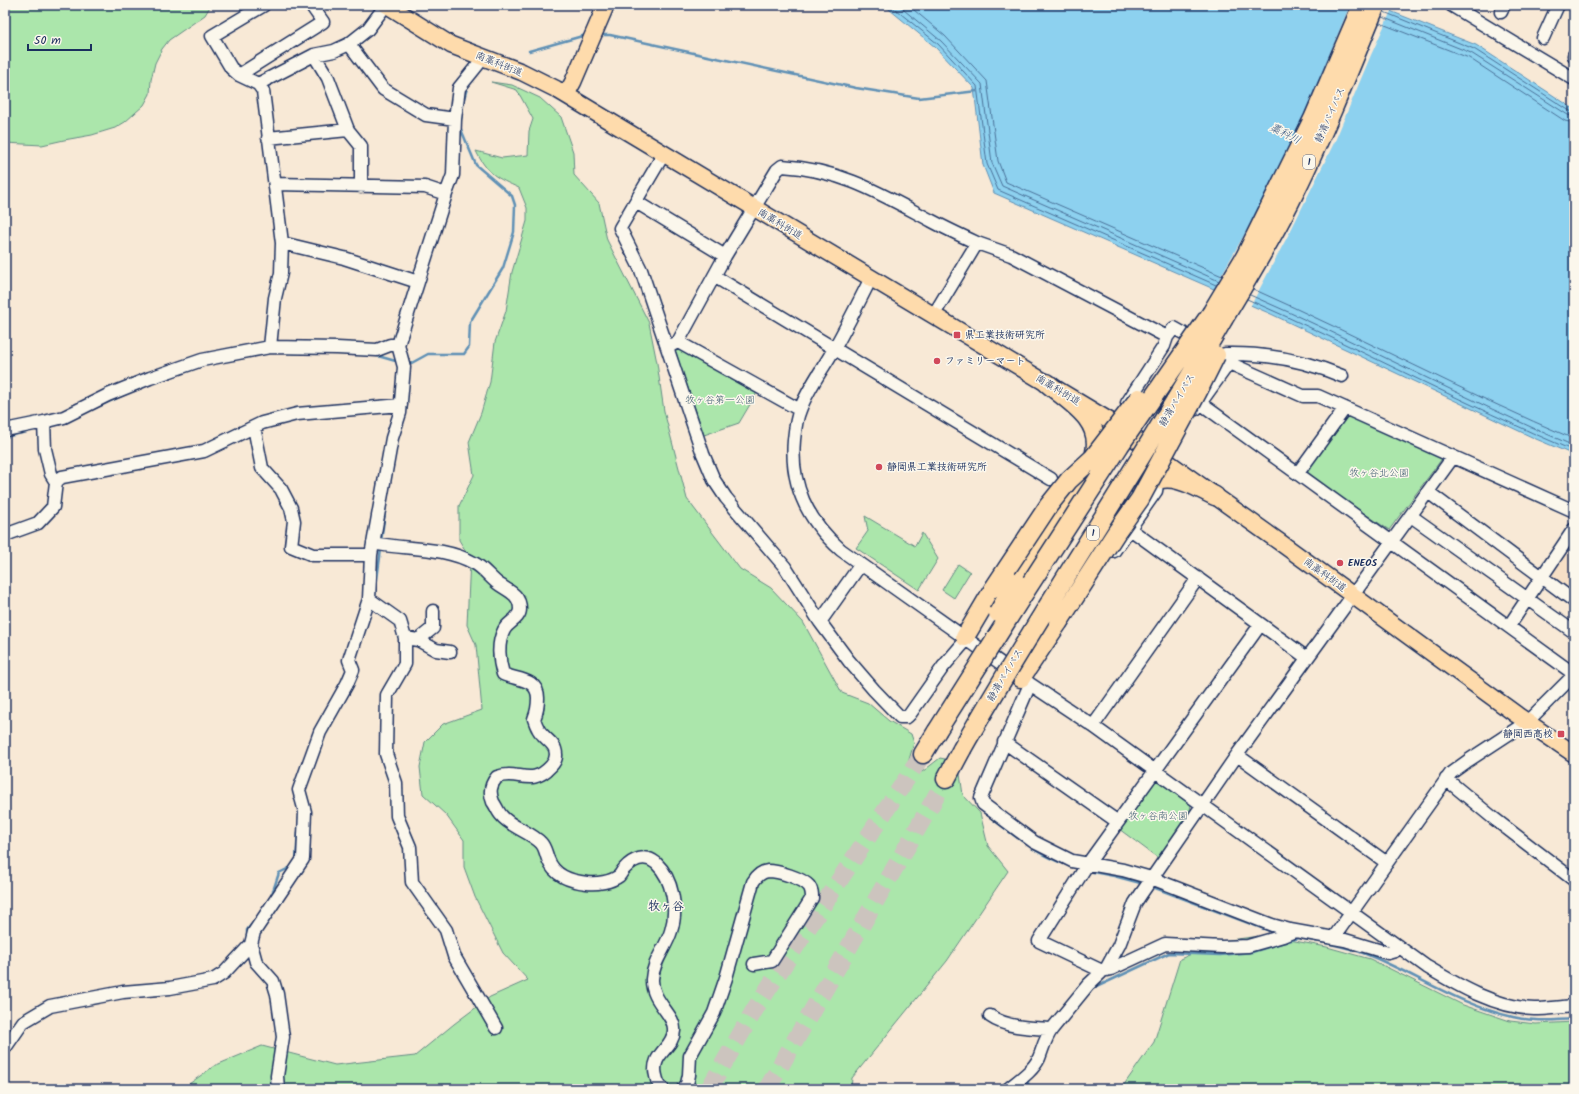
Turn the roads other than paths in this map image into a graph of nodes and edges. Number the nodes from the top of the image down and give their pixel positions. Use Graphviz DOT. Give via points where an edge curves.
graph roads {
  1 [pos="264,5"];
  2 [pos="311,5"];
  3 [pos="387,5"];
  4 [pos="606,5"];
  5 [pos="1356,5"];
  6 [pos="1362,5"];
  7 [pos="1376,5"];
  8 [pos="1384,5"];
  9 [pos="1451,5"];
  10 [pos="1464,5"];
  11 [pos="1558,5"];
  12 [pos="1494,31"];
  13 [pos="1543,38"];
  14 [pos="349,44"];
  15 [pos="314,55"];
  16 [pos="484,57"];
  17 [pos="1340,73"];
  18 [pos="239,75"];
  19 [pos="1574,79"];
  20 [pos="258,84"];
  21 [pos="566,95"];
  22 [pos="455,119"];
  23 [pos="348,130"];
  24 [pos="268,138"];
  25 [pos="663,155"];
  26 [pos="275,184"];
  27 [pos="362,187"];
  28 [pos="446,194"];
  29 [pos="636,202"];
  30 [pos="753,208"];
  31 [pos="1262,238"];
  32 [pos="282,243"];
  33 [pos="977,243"];
  34 [pos="725,256"];
  35 [pos="714,276"];
  36 [pos="871,278"];
  37 [pos="418,282"];
  38 [pos="933,316"];
  39 [pos="1183,333"];
  40 [pos="1168,337"];
  41 [pos="398,345"];
  42 [pos="672,345"];
  43 [pos="270,347"];
  44 [pos="834,348"];
  45 [pos="1228,363"];
  46 [pos="1342,376"];
  47 [pos="1047,383"];
  48 [pos="1200,403"];
  49 [pos="401,405"];
  50 [pos="1345,408"];
  51 [pos="800,410"];
  52 [pos="44,422"];
  53 [pos="1113,424"];
  54 [pos="254,427"];
  55 [pos="5,430"];
  56 [pos="1095,452"];
  57 [pos="1160,456"];
  58 [pos="1453,457"];
  59 [pos="1298,473"];
  60 [pos="1158,478"];
  61 [pos="1051,479"];
  62 [pos="56,482"];
  63 [pos="1139,487"];
  64 [pos="1428,492"];
  65 [pos="1215,496"];
  66 [pos="1574,511"];
  67 [pos="1411,516"];
  68 [pos="1130,529"];
  69 [pos="1574,529"];
  70 [pos="5,535"];
  71 [pos="1392,541"];
  72 [pos="375,543"];
  73 [pos="371,555"];
  74 [pos="861,564"];
  75 [pos="1542,576"];
  76 [pos="1198,578"];
  77 [pos="1353,596"];
  78 [pos="369,599"];
  79 [pos="1527,599"];
  80 [pos="1574,601"];
  81 [pos="433,611"];
  82 [pos="1057,617"];
  83 [pos="820,622"];
  84 [pos="1260,625"];
  85 [pos="1509,626"];
  86 [pos="1574,632"];
  87 [pos="405,638"];
  88 [pos="966,638"];
  89 [pos="418,640"];
  90 [pos="1045,644"];
  91 [pos="450,652"];
  92 [pos="1307,658"];
  93 [pos="1574,674"];
  94 [pos="1025,681"];
  95 [pos="1527,722"];
  96 [pos="1093,726"];
  97 [pos="937,731"];
  98 [pos="1004,742"];
  99 [pos="962,749"];
  100 [pos="923,754"];
  101 [pos="1574,754"];
  102 [pos="1237,755"];
  103 [pos="1154,770"];
  104 [pos="946,779"];
  105 [pos="1446,779"];
  106 [pos="1201,805"];
  107 [pos="1118,822"];
  108 [pos="1387,863"];
  109 [pos="1087,864"];
  110 [pos="1151,878"];
  111 [pos="1574,880"];
  112 [pos="1352,913"];
  113 [pos="1295,931"];
  114 [pos="1334,937"];
  115 [pos="251,944"];
  116 [pos="1398,946"];
  117 [pos="754,964"];
  118 [pos="1102,971"];
  119 [pos="1574,1006"];
  120 [pos="1534,1009"];
  121 [pos="1574,1010"];
  122 [pos="990,1016"];
  123 [pos="496,1028"];
  124 [pos="1052,1029"];
  125 [pos="5,1048"];
  126 [pos="1022,1083"];
  127 [pos="278,1089"];
  128 [pos="663,1089"];
  129 [pos="683,1089"];
  130 [pos="1008,1089"];
  1 -- 18 [label="street" via="212,36 231,68"];
  2 -- 18 [label="street" via="323,22"];
  3 -- 14 [label="street" via="368,29"];
  3 -- 16 [label="main road, 南藁科街道" via="451,45"];
  4 -- 21 [label="main road"];
  5 -- 17 [label="highway, 1"];
  6 -- 17 [label="highway, 静清バイパス / 1"];
  7 -- 17 [label="highway, 静清バイパス / 1"];
  8 -- 17 [label="highway, 1"];
  9 -- 12 [label="street"];
  10 -- 12 [label="street"];
  11 -- 13 [label="street"];
  12 -- 19 [label="street"];
  14 -- 15 [label="street" via="334,51"];
  14 -- 22 [label="street" via="383,89 426,115"];
  15 -- 20 [label="street"];
  15 -- 23 [label="street" via="328,78"];
  16 -- 21 [label="main road, 南藁科街道" via="541,81"];
  16 -- 22 [label="street" via="459,88"];
  17 -- 31 [label="highway, 静清バイパス / 1" via="1313,119"];
  18 -- 20 [label="street"];
  20 -- 24 [label="street" via="263,92"];
  21 -- 25 [label="main road, 南藁科街道"];
  22 -- 28 [label="street" via="453,175"];
  23 -- 24 [label="street"];
  23 -- 27 [label="street" via="361,146"];
  24 -- 26 [label="street"];
  25 -- 29 [label="street"];
  25 -- 30 [label="main road, 南藁科街道"];
  26 -- 27 [label="street"];
  26 -- 32 [label="street"];
  27 -- 28 [label="street" via="425,187"];
  28 -- 37 [label="street"];
  29 -- 34 [label="street"];
  29 -- 42 [label="street" via="620,228 633,251"];
  30 -- 33 [label="street" via="779,167 787,166 833,174 860,183"];
  30 -- 34 [label="street"];
  30 -- 36 [label="main road, 南藁科街道"];
  31 -- 82 [label="highway, 1, bridge" via="1197,393 1157,470 1140,499"];
  31 -- 88 [label="highway, 1, bridge" via="1093,458 1069,480 1049,505 994,588"];
  31 -- 97 [label="highway, 静清バイパス / 1, bridge" via="1245,257 1212,312 1120,445"];
  31 -- 99 [label="highway, 静清バイパス / 1, bridge" via="1187,384 1022,647"];
  32 -- 37 [label="street" via="344,258"];
  32 -- 43 [label="street" via="281,273 275,298"];
  33 -- 38 [label="street"];
  33 -- 40 [label="street" via="1011,255"];
  34 -- 35 [label="street"];
  35 -- 42 [label="street"];
  35 -- 44 [label="street"];
  36 -- 38 [label="main road, 南藁科街道"];
  36 -- 44 [label="street"];
  37 -- 41 [label="street"];
  38 -- 47 [label="main road, 南藁科街道"];
  39 -- 40 [label="street" via="1174,328"];
  40 -- 53 [label="street"];
  41 -- 43 [label="street" via="377,350"];
  41 -- 49 [label="street" via="404,367"];
  42 -- 51 [label="street"];
  42 -- 83 [label="street" via="703,454 714,480 726,498 785,567"];
  43 -- 52 [label="street" via="202,360 108,395 64,417"];
  44 -- 51 [label="street"];
  44 -- 61 [label="street"];
  45 -- 46 [label="street" via="1225,354 1261,354 1300,362"];
  45 -- 48 [label="street"];
  45 -- 50 [label="street" via="1303,396 1318,396"];
  47 -- 53 [label="main road, 南藁科街道"];
  47 -- 56 [label="highway" via="1090,421 1095,431"];
  48 -- 57 [label="street"];
  48 -- 59 [label="street"];
  49 -- 54 [label="street" via="297,414"];
  49 -- 72 [label="street" via="392,438"];
  50 -- 58 [label="street"];
  50 -- 59 [label="street"];
  51 -- 74 [label="street" via="794,435 793,462 799,491 810,514 824,532 841,550"];
  52 -- 55 [label="street"];
  52 -- 62 [label="street" via="45,449 51,474"];
  53 -- 56 [label="highway, 1"];
  53 -- 57 [label="main road, 南藁科街道"];
  54 -- 62 [label="street" via="204,451 62,477"];
  54 -- 73 [label="street" via="262,468 281,489 291,508 294,521 291,546 313,556"];
  56 -- 97 [label="highway, 1, bridge" via="1002,606"];
  57 -- 63 [label="highway, 1"];
  57 -- 65 [label="main road, 南藁科街道"];
  58 -- 64 [label="street"];
  58 -- 66 [label="street"];
  59 -- 71 [label="street"];
  60 -- 63 [label="highway, 1"];
  60 -- 65 [label="highway, 1" via="1176,478"];
  60 -- 68 [label="street" via="1156,491"];
  62 -- 70 [label="street" via="53,507 38,523"];
  63 -- 82 [label="highway, 1" via="1100,542"];
  64 -- 67 [label="street"];
  64 -- 75 [label="street"];
  65 -- 77 [label="main road, 南藁科街道"];
  67 -- 71 [label="street"];
  67 -- 79 [label="street"];
  68 -- 76 [label="street"];
  68 -- 90 [label="street" via="1058,636"];
  69 -- 75 [label="street"];
  71 -- 77 [label="street"];
  71 -- 85 [label="street"];
  72 -- 73 [label="street"];
  72 -- 128 [label="street" via="454,554 476,564 500,585 512,591 517,598 519,615 504,629 499,661 503,674 527,681 537,689 538,711 534,719 538,730 555,748 556,756 549,769 537,776 522,778 509,774 497,777 490,789 501,816 540,843 552,867 566,878 588,883 609,881 638,858 648,858 656,863 670,886 674,920 671,933 655,965 652,979 657,1000 675,1028 670,1042 655,1064 656,1079"];
  73 -- 78 [label="street"];
  74 -- 83 [label="street"];
  74 -- 88 [label="street"];
  75 -- 79 [label="street"];
  75 -- 80 [label="street"];
  76 -- 84 [label="street"];
  76 -- 96 [label="street"];
  77 -- 92 [label="street"];
  77 -- 95 [label="main road, 南藁科街道"];
  78 -- 87 [label="street" via="400,621"];
  78 -- 115 [label="street" via="349,660 353,670 320,732 299,790 305,812 304,859 254,932"];
  79 -- 85 [label="street"];
  79 -- 86 [label="street"];
  81 -- 89 [label="street" via="433,628"];
  82 -- 90 [label="highway, 1"];
  82 -- 99 [label="highway, 1, bridge" via="1015,668"];
  83 -- 88 [label="street" via="874,690 904,718 908,717"];
  84 -- 92 [label="street"];
  84 -- 103 [label="street"];
  85 -- 93 [label="street"];
  87 -- 89 [label="street"];
  87 -- 123 [label="street" via="404,664 387,695 386,754 396,782 397,816 410,847 412,882 446,930 454,956"];
  88 -- 94 [label="street"];
  89 -- 91 [label="street" via="436,650"];
  90 -- 94 [label="highway, 1"];
  92 -- 102 [label="street"];
  93 -- 95 [label="street"];
  94 -- 96 [label="street"];
  94 -- 98 [label="street"];
  95 -- 101 [label="main road, 南藁科街道"];
  95 -- 105 [label="street" via="1469,760"];
  96 -- 103 [label="street"];
  97 -- 100 [label="highway, 静清バイパス / 1"];
  98 -- 107 [label="street"];
  98 -- 109 [label="street" via="981,798 983,804 1034,842 1072,861"];
  99 -- 104 [label="highway, 静清バイパス / 1"];
  102 -- 106 [label="street"];
  102 -- 108 [label="street"];
  103 -- 106 [label="street"];
  103 -- 107 [label="street"];
  105 -- 108 [label="street"];
  105 -- 111 [label="street"];
  106 -- 110 [label="street"];
  106 -- 112 [label="street"];
  107 -- 109 [label="street"];
  108 -- 112 [label="street"];
  109 -- 110 [label="street"];
  109 -- 118 [label="street" via="1039,941"];
  110 -- 113 [label="street" via="1272,925"];
  110 -- 118 [label="street" via="1135,903 1119,945"];
  112 -- 114 [label="street"];
  112 -- 116 [label="street"];
  113 -- 114 [label="street"];
  113 -- 118 [label="street" via="1248,946 1165,944"];
  114 -- 116 [label="street" via="1388,953 1395,951"];
  115 -- 125 [label="street" via="224,973 213,980 170,988 123,992 50,1006 23,1022"];
  115 -- 127 [label="street" via="256,962 273,981 277,994 283,1037 277,1076"];
  116 -- 120 [label="street" via="1456,984 1485,997"];
  117 -- 129 [label="street" via="772,961 812,898 812,891 808,885 798,878 767,871 753,882 726,978 714,1013 690,1056 688,1080"];
  118 -- 124 [label="street"];
  119 -- 120 [label="street"];
  120 -- 121 [label="street"];
  122 -- 124 [label="street" via="996,1021"];
  124 -- 126 [label="street"];
  126 -- 130 [label="street"];
}
